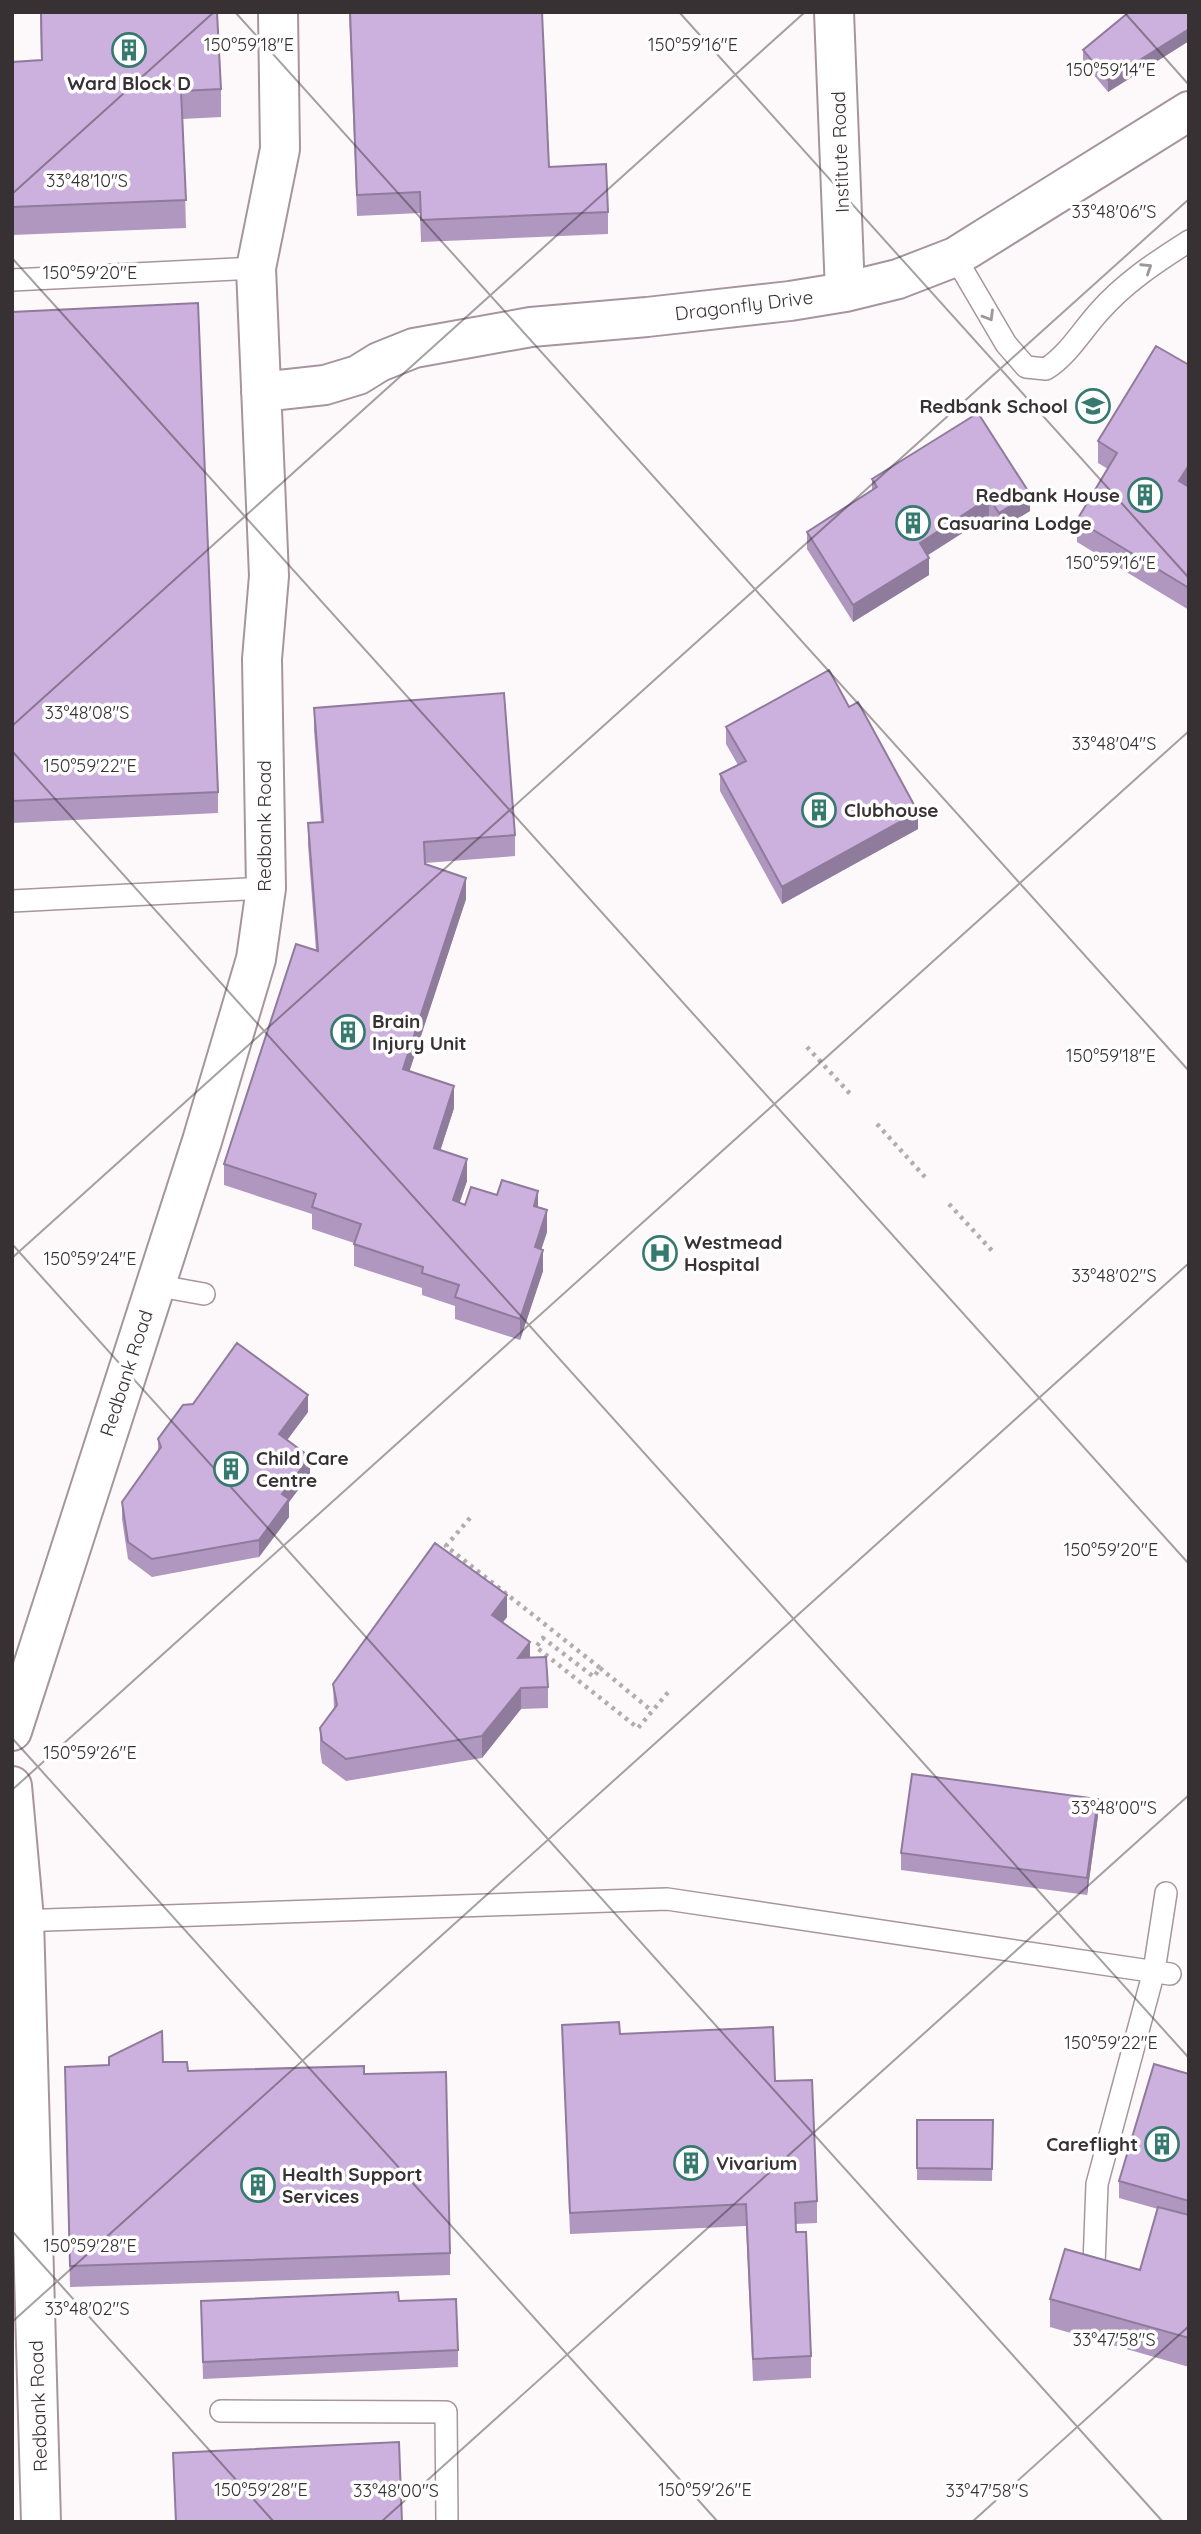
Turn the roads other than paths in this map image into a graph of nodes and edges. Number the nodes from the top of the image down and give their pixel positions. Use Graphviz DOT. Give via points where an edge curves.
graph roads {
  1 [pos="278,12"];
  2 [pos="834,12"];
  3 [pos="1189,111"];
  4 [pos="1189,241"];
  5 [pos="955,257"];
  6 [pos="256,268"];
  7 [pos="12,280"];
  8 [pos="845,292"];
  9 [pos="261,392"];
  10 [pos="266,888"];
  11 [pos="12,901"];
  12 [pos="154,1285"];
  13 [pos="204,1294"];
  14 [pos="12,1731"];
  15 [pos="12,1786"];
  16 [pos="1166,1893"];
  17 [pos="18,1921"];
  18 [pos="1162,1973"];
  19 [pos="1094,2265"];
  20 [pos="221,2412"];
  21 [pos="41,2522"];
  22 [pos="447,2522"];
  1 -- 6 [label="street, Redbank Road" via="280,149"];
  2 -- 8 [label="street, Institute Road"];
  3 -- 5 [label="street, Dragonfly Drive"];
  5 -- 4 [label="lane, one-way" via="1006,344 1026,367 1046,369 1059,361 1136,275"];
  5 -- 8 [label="street, Dragonfly Drive" via="898,279"];
  6 -- 7 [label="lane"];
  6 -- 9 [label="street, Redbank Road"];
  8 -- 9 [label="street, Dragonfly Drive" via="531,327 414,348 325,385"];
  9 -- 10 [label="street, Redbank Road" via="269,576 262,659"];
  10 -- 11 [label="lane"];
  10 -- 12 [label="street, Redbank Road" via="256,959"];
  12 -- 13 [label="lane"];
  12 -- 14 [label="street, Redbank Road"];
  15 -- 17 [label="street, Redbank Road"];
  16 -- 18 [label="lane"];
  17 -- 18 [label="lane" via="667,1899"];
  17 -- 21 [label="street, Redbank Road"];
  18 -- 19 [label="lane" via="1097,2183"];
  20 -- 22 [label="lane" via="446,2412"];
}
